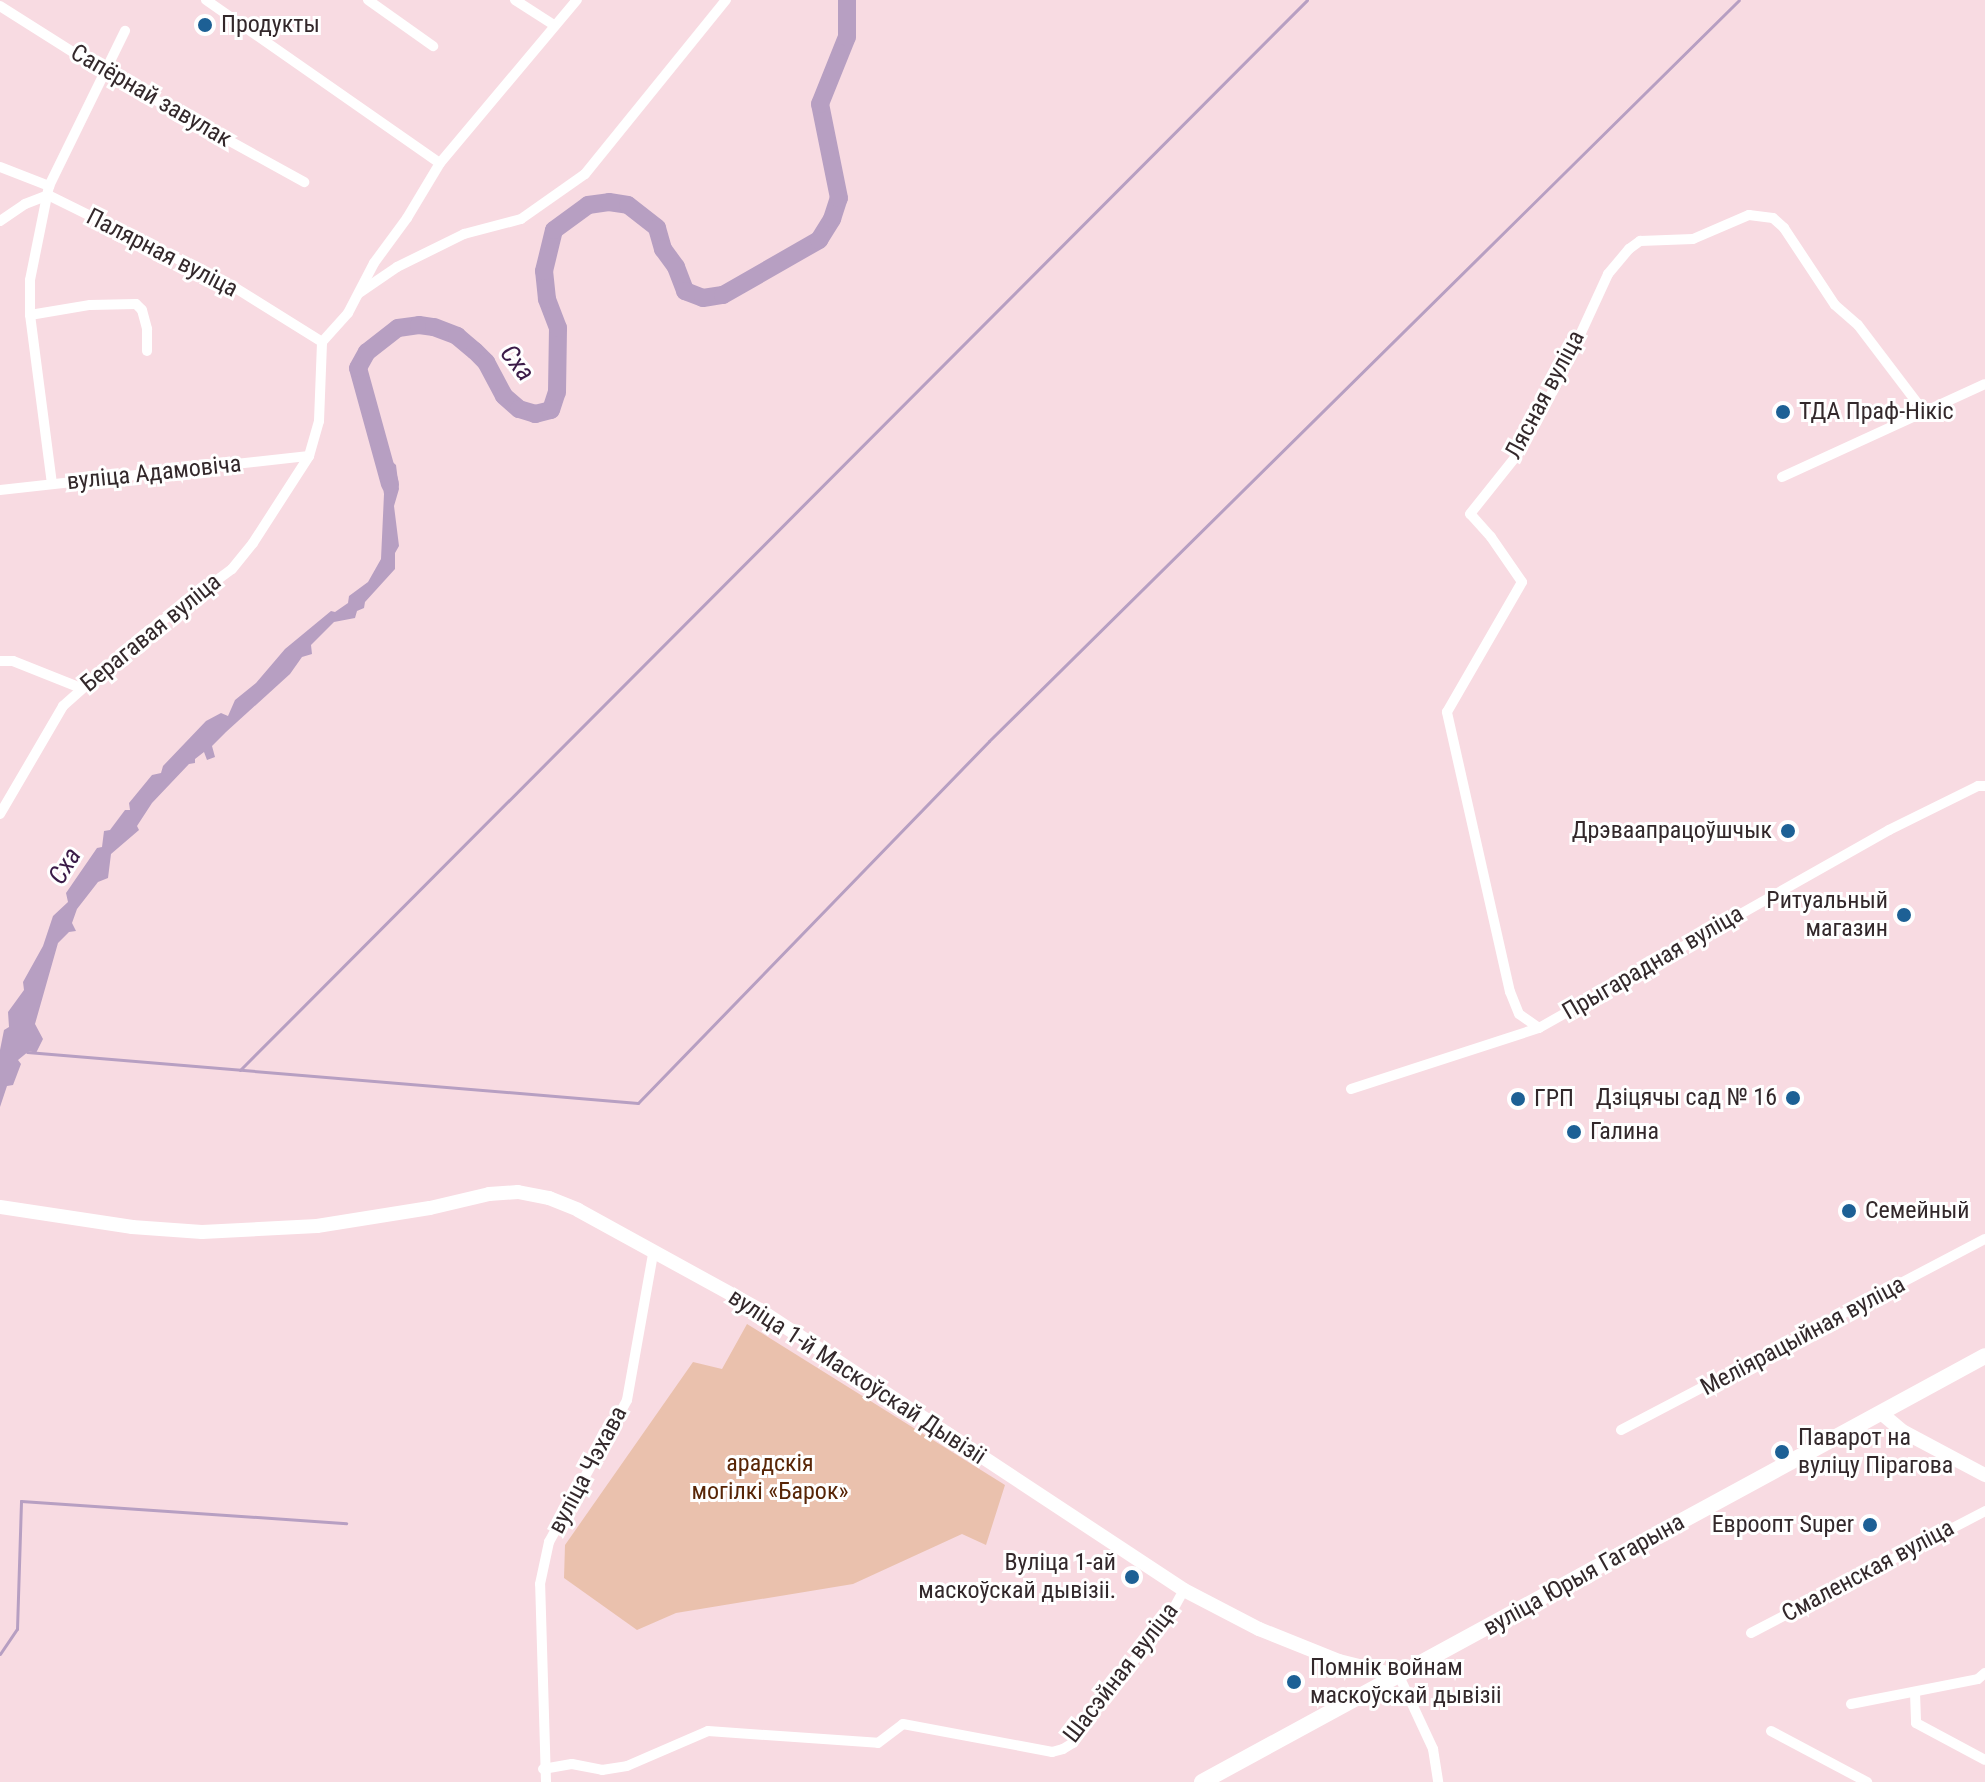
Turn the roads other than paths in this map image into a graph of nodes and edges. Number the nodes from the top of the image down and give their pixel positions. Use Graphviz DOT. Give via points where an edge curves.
graph roads {
  1 [pos="206,0"];
  2 [pos="368,0"];
  3 [pos="515,0"];
  4 [pos="577,0"];
  5 [pos="726,0"];
  6 [pos="0,6"];
  7 [pos="554,25"];
  8 [pos="125,31"];
  9 [pos="433,46"];
  10 [pos="103,71"];
  11 [pos="440,163"];
  12 [pos="0,167"];
  13 [pos="304,182"];
  14 [pos="48,191"];
  15 [pos="0,221"];
  16 [pos="359,293"];
  17 [pos="30,315"];
  18 [pos="322,342"];
  19 [pos="147,351"];
  20 [pos="1985,384"];
  21 [pos="1924,412"];
  22 [pos="309,456"];
  23 [pos="1782,477"];
  24 [pos="52,484"];
  25 [pos="0,490"];
  26 [pos="0,661"];
  27 [pos="81,688"];
  28 [pos="1985,786"];
  29 [pos="0,814"];
  30 [pos="1539,1028"];
  31 [pos="1351,1089"];
  32 [pos="0,1207"];
  33 [pos="1985,1239"];
  34 [pos="653,1254"];
  35 [pos="1985,1356"];
  36 [pos="1881,1413"];
  37 [pos="1621,1430"];
  38 [pos="1985,1475"];
  39 [pos="1985,1511"];
  40 [pos="1184,1590"];
  41 [pos="1751,1633"];
  42 [pos="1985,1673"];
  43 [pos="1399,1676"];
  44 [pos="1915,1692"];
  45 [pos="1851,1704"];
  46 [pos="1771,1731"];
  47 [pos="1985,1760"];
  48 [pos="543,1769"];
  49 [pos="546,1782"];
  50 [pos="1202,1782"];
  51 [pos="1438,1782"];
  52 [pos="1867,1782"];
  1 -- 11 [label="street"];
  2 -- 9 [label="street"];
  3 -- 7 [label="street"];
  4 -- 7 [label="street"];
  5 -- 16 [label="street" via="585,174 521,219 464,234 397,267"];
  6 -- 10 [label="street, Сапёрнай завулак"];
  7 -- 11 [label="street"];
  8 -- 10 [label="street"];
  10 -- 13 [label="street, Сапёрнай завулак"];
  10 -- 14 [label="street"];
  11 -- 16 [label="street"];
  12 -- 14 [label="street, Палярная вуліца"];
  14 -- 15 [label="street"];
  14 -- 17 [label="street" via="30,280"];
  14 -- 18 [label="street, Палярная вуліца" via="234,287"];
  16 -- 18 [label="street"];
  17 -- 19 [label="street" via="136,304 147,329"];
  17 -- 24 [label="street"];
  18 -- 22 [label="street, Берагавая вуліца" via="319,421"];
  20 -- 21 [label="street"];
  21 -- 23 [label="street"];
  21 -- 30 [label="street, Лясная вуліца" via="1858,325 1835,305 1773,218 1749,215 1693,239 1640,241 1608,274 1521,450 1470,514 1522,582 1447,712 1510,992 1519,1014"];
  22 -- 24 [label="street, вуліца Адамовіча"];
  22 -- 27 [label="street, Берагавая вуліца" via="232,569"];
  24 -- 25 [label="street, вуліца Адамовіча"];
  26 -- 27 [label="street" via="13,661"];
  27 -- 29 [label="street, Берагавая вуліца" via="63,706"];
  28 -- 30 [label="street, Прыгарадная вуліца" via="1889,830"];
  30 -- 31 [label="street, Прыгарадная вуліца"];
  32 -- 34 [label="street, вуліца 1-й Маскоўскай Дывізіі" via="202,1232 317,1226 518,1192 578,1210"];
  33 -- 37 [label="street, Меліярацыйная вуліца"];
  34 -- 40 [label="street, вуліца 1-й Маскоўскай Дывізіі" via="760,1310"];
  34 -- 48 [label="street, вуліца Чэхава" via="627,1400 549,1542 540,1584"];
  35 -- 36 [label="main road, вуліца Юрыя Гагарына"];
  36 -- 38 [label="street" via="1904,1432"];
  36 -- 43 [label="main road, вуліца Юрыя Гагарына"];
  39 -- 41 [label="street, Смаленская вуліца"];
  40 -- 43 [label="street, вуліца 1-й Маскоўскай Дывізіі" via="1259,1629 1339,1661"];
  40 -- 48 [label="street, Шасэйная вуліца" via="1165,1624 1063,1749 1052,1752 903,1724 878,1743 708,1731 627,1766"];
  42 -- 44 [label="street"];
  43 -- 50 [label="main road, вуліца Юрыя Гагарына"];
  43 -- 51 [label="street" via="1433,1749"];
  44 -- 45 [label="street"];
  44 -- 47 [label="street" via="1916,1723"];
  46 -- 52 [label="street"];
  48 -- 49 [label="street, вуліца Чэхава"];
}
